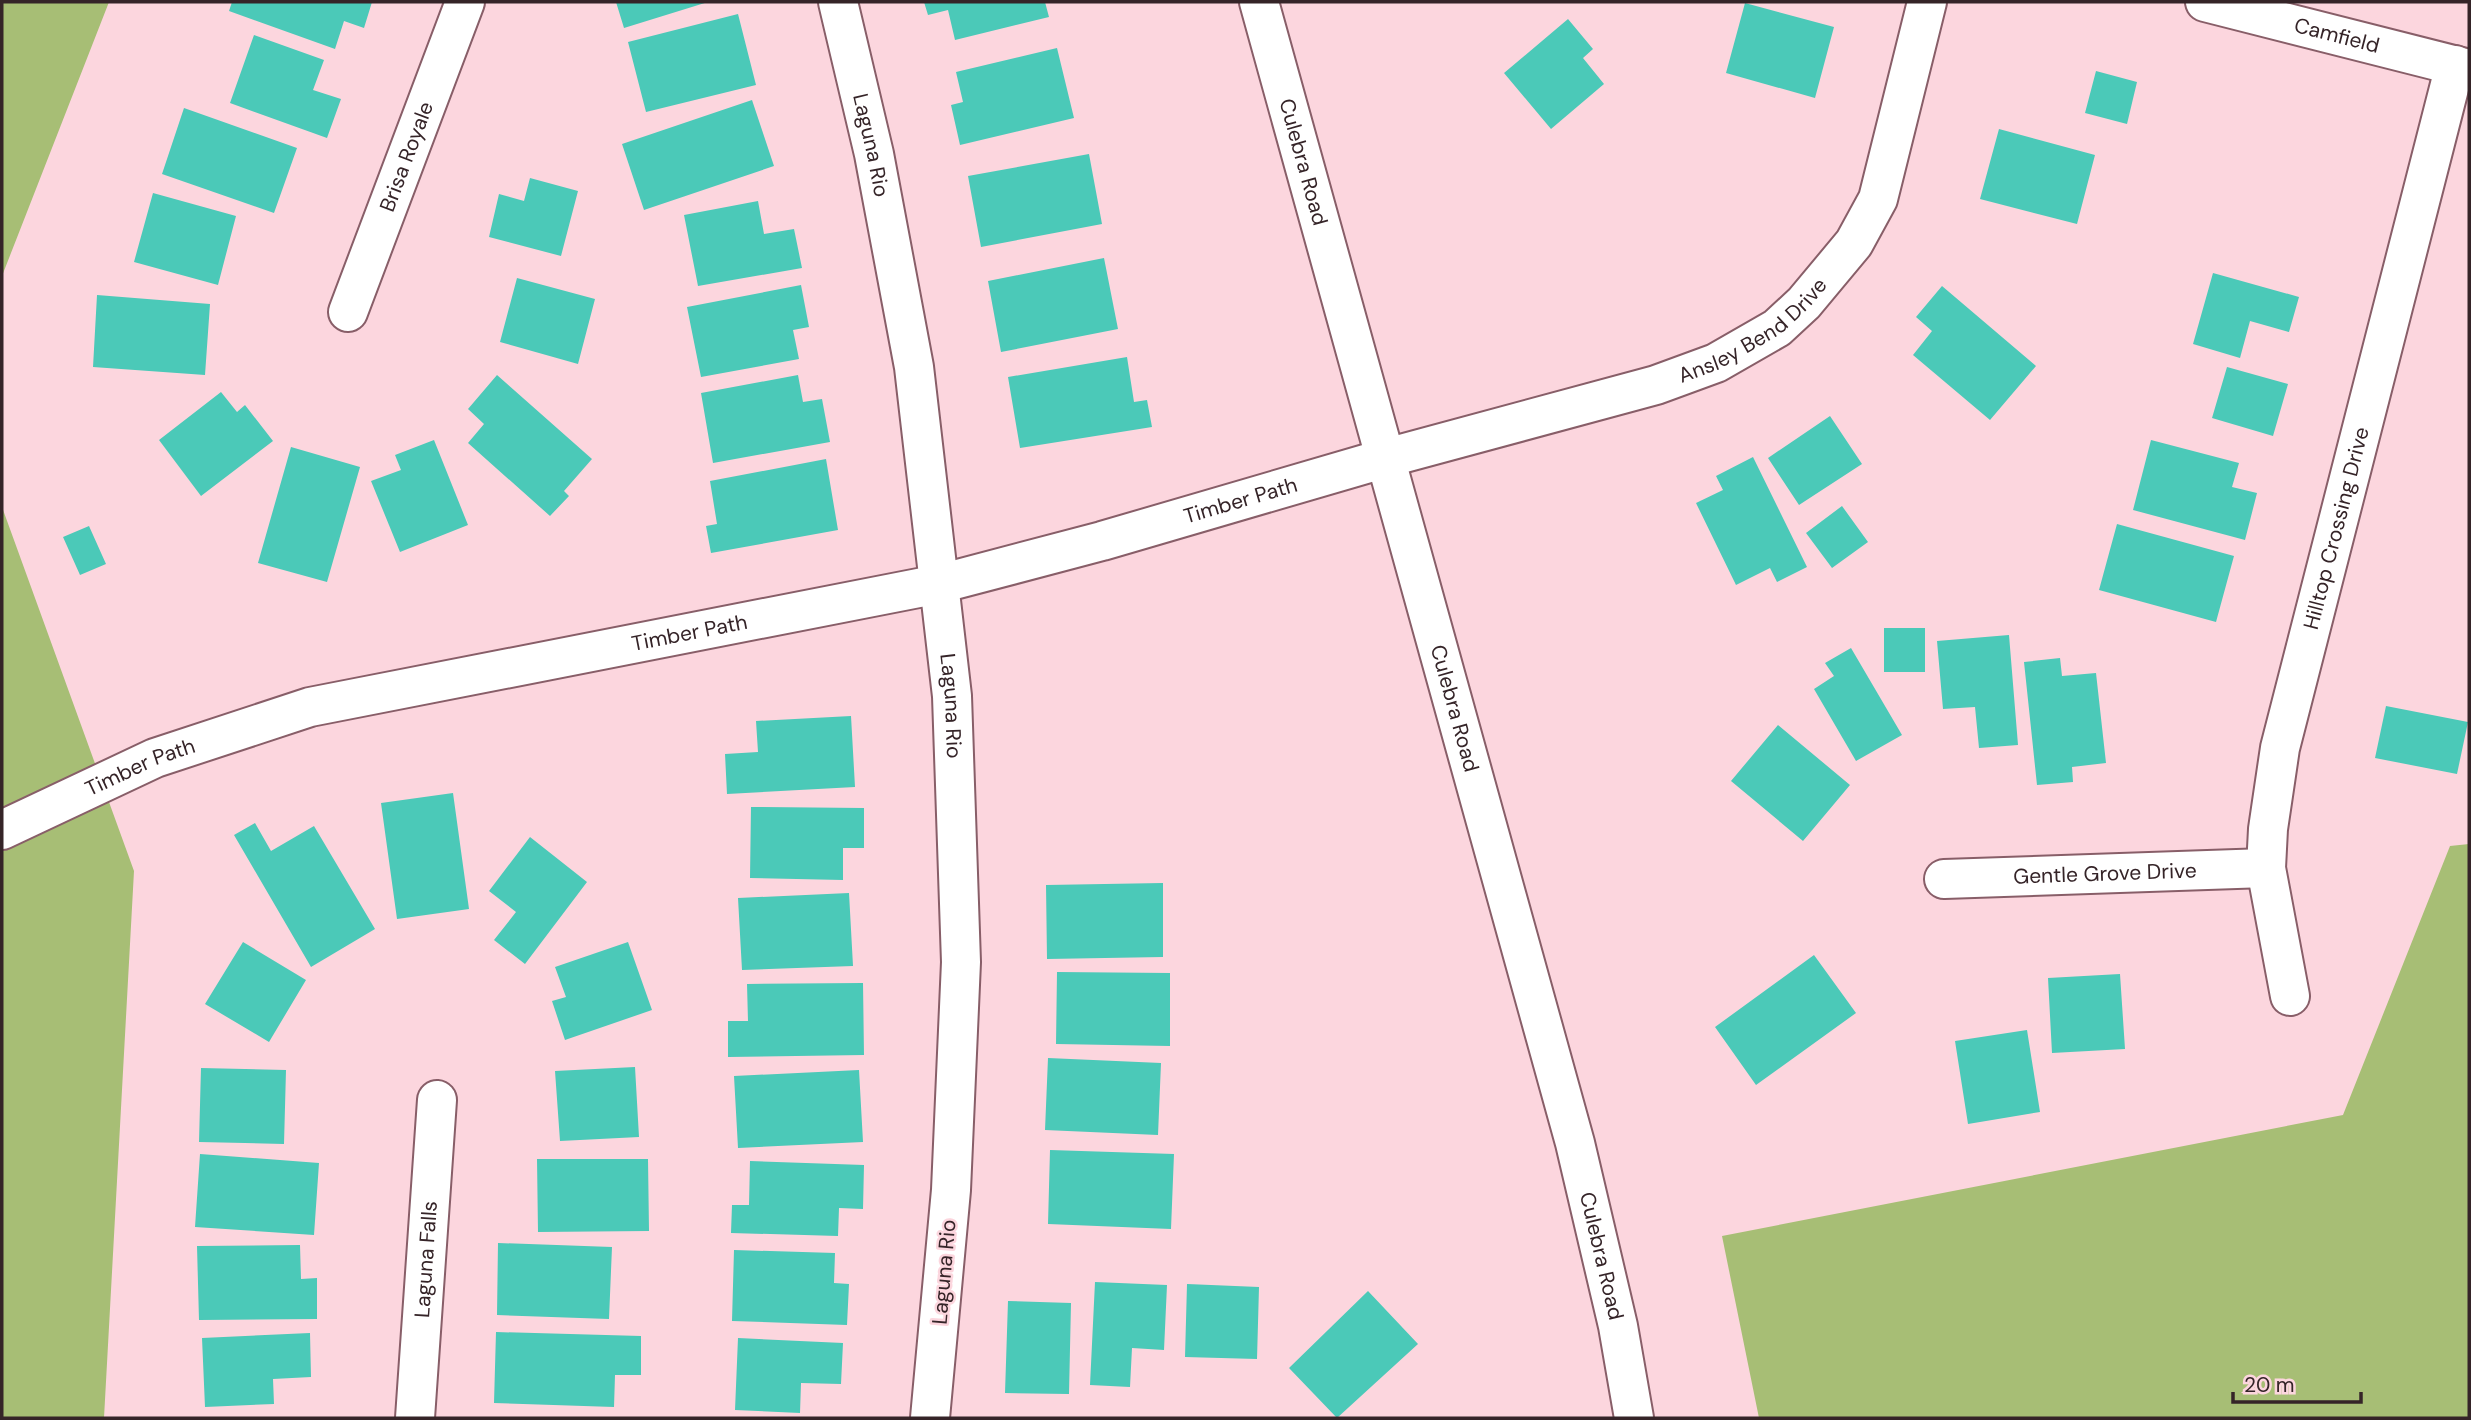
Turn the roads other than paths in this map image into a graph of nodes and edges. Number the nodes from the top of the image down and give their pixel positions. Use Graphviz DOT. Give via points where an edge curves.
graph roads {
  1 [pos="465,2"];
  2 [pos="838,2"];
  3 [pos="1259,2"];
  4 [pos="1927,2"];
  5 [pos="2205,2"];
  6 [pos="2462,67"];
  7 [pos="348,312"];
  8 [pos="1386,458"];
  9 [pos="939,584"];
  10 [pos="2,830"];
  11 [pos="2266,868"];
  12 [pos="1944,880"];
  13 [pos="2290,996"];
  14 [pos="437,1101"];
  15 [pos="415,1418"];
  16 [pos="930,1418"];
  17 [pos="1634,1418"];
  1 -- 7 [label="street, Brisa Royale"];
  2 -- 9 [label="street, Laguna Rio" via="874,154 914,367"];
  3 -- 8 [label="street, Culebra Road"];
  4 -- 8 [label="street, Ansley Bend Drive" via="1878,199 1854,243 1777,328 1716,363 1656,385"];
  5 -- 6 [label="street, Camfield"];
  6 -- 11 [label="street, Hilltop Crossing Drive" via="2280,748"];
  8 -- 9 [label="street, Timber Path"];
  8 -- 17 [label="street, Culebra Road" via="1575,1143 1618,1326"];
  9 -- 10 [label="street, Timber Path" via="310,707 155,758"];
  9 -- 16 [label="street, Laguna Rio" via="952,696 961,962 951,1190"];
  11 -- 12 [label="street, Gentle Grove Drive"];
  11 -- 13 [label="street, Hilltop Crossing Drive"];
  14 -- 15 [label="street, Laguna Falls"];
}
